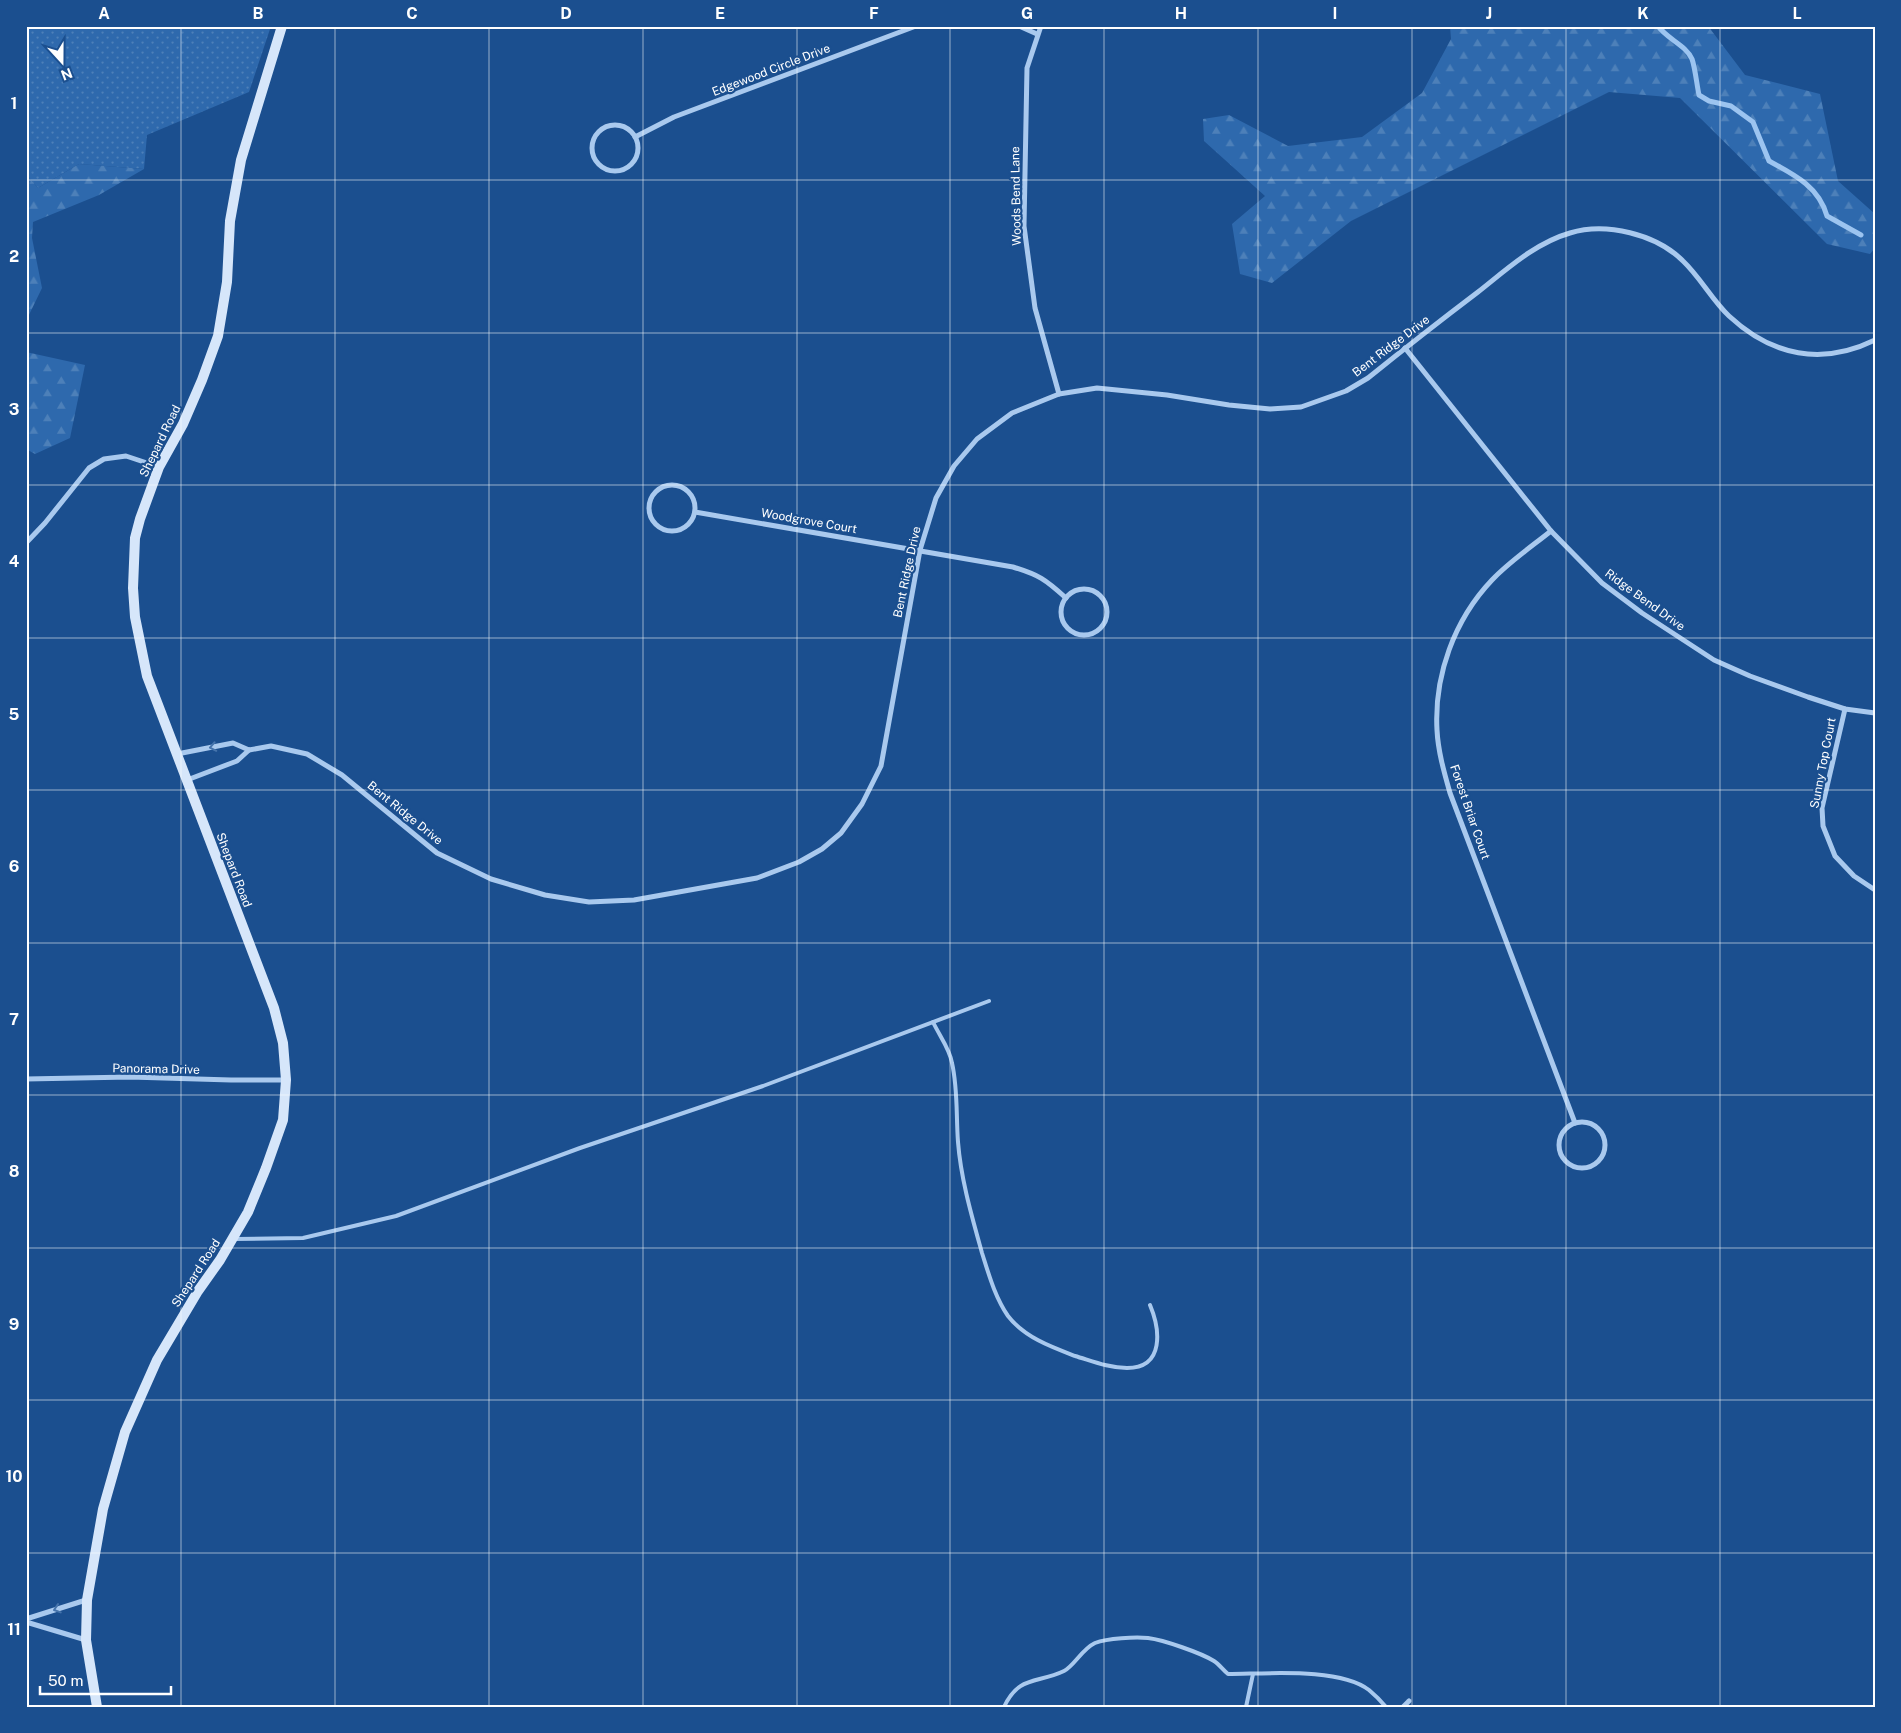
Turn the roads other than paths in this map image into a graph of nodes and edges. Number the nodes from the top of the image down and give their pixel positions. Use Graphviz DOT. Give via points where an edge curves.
graph roads {
  1 [pos="282,26"];
  2 [pos="916,26"];
  3 [pos="1019,26"];
  4 [pos="1041,26"];
  5 [pos="1037,34"];
  6 [pos="635,137"];
  7 [pos="1875,340"];
  8 [pos="1405,348"];
  9 [pos="1059,394"];
  10 [pos="159,468"];
  11 [pos="695,512"];
  12 [pos="1550,531"];
  13 [pos="26,543"];
  14 [pos="920,550"];
  15 [pos="1066,598"];
  16 [pos="1845,709"];
  17 [pos="1875,713"];
  18 [pos="249,750"];
  19 [pos="176,754"];
  20 [pos="186,781"];
  21 [pos="1875,890"];
  22 [pos="989,1001"];
  23 [pos="932,1022"];
  24 [pos="26,1079"];
  25 [pos="286,1080"];
  26 [pos="1575,1123"];
  27 [pos="232,1239"];
  28 [pos="1150,1305"];
  29 [pos="87,1600"];
  30 [pos="26,1620"];
  31 [pos="86,1640"];
  32 [pos="1253,1674"];
  33 [pos="1409,1701"];
  34 [pos="97,1707"];
  35 [pos="1004,1707"];
  36 [pos="1246,1707"];
  37 [pos="1386,1707"];
  38 [pos="1403,1707"];
  1 -- 10 [label="street, Shepard Road" via="241,160 230,221 227,282 218,336 183,424"];
  2 -- 6 [label="street, Edgewood Circle Drive" via="674,117"];
  3 -- 5 [label="street"];
  4 -- 5 [label="street, Woods Bend Lane"];
  5 -- 9 [label="street, Woods Bend Lane" via="1026,68 1024,226 1035,308"];
  6 -- 6 [label="street" via="616,125 601,130 592,142 594,158 610,171 625,169 636,159 638,144"];
  7 -- 8 [label="street, Bent Ridge Drive" via="1841,353 1810,355 1781,349 1755,336 1728,315 1682,260 1661,245 1631,233 1600,228 1552,239 1522,258"];
  8 -- 9 [label="street, Bent Ridge Drive" via="1346,391 1301,407 1270,409 1097,388"];
  8 -- 12 [label="street, Ridge Bend Drive"];
  9 -- 14 [label="street, Bent Ridge Drive" via="1012,413 977,439 954,466 936,498"];
  10 -- 13 [label="street" via="126,456 104,458 89,468"];
  10 -- 19 [label="street, Shepard Road" via="135,538 133,588 135,617 147,676"];
  11 -- 11 [label="street" via="692,497 681,486 659,488 650,500 654,522 666,530 674,531 688,525"];
  11 -- 14 [label="street, Woodgrove Court"];
  12 -- 16 [label="street, Ridge Bend Drive" via="1602,583 1714,660"];
  12 -- 26 [label="street, Forest Briar Court" via="1492,580 1469,609 1443,669 1437,700 1437,731 1450,793"];
  14 -- 15 [label="street, Woodgrove Court" via="1029,572 1047,580"];
  14 -- 18 [label="street, Bent Ridge Drive" via="881,766 862,804 841,833 799,862 757,878 634,900 589,902 545,895 491,878 437,853 342,775 307,754 271,746"];
  15 -- 15 [label="street" via="1061,611 1070,630 1090,634 1102,625 1107,611 1101,596 1079,589"];
  16 -- 17 [label="street, Ridge Bend Drive"];
  16 -- 21 [label="street, Sunny Top Court" via="1822,808 1823,826 1835,856 1854,876"];
  18 -- 19 [label="street, Bent Ridge Drive, one-way" via="232,743"];
  18 -- 20 [label="street, Bent Ridge Drive" via="237,761"];
  19 -- 20 [label="street, Shepard Road"];
  20 -- 25 [label="street, Shepard Road" via="274,1008"];
  22 -- 23 [label="lane"];
  23 -- 27 [label="lane" via="763,1086 589,1144 396,1216 302,1238"];
  23 -- 28 [label="lane" via="952,1062 961,1170 973,1222 992,1284 1009,1317 1022,1330 1051,1347 1091,1361 1129,1368 1150,1359 1156,1352 1156,1319"];
  24 -- 25 [label="street, Panorama Drive"];
  25 -- 27 [label="street, Shepard Road" via="283,1120 248,1212"];
  26 -- 26 [label="street" via="1568,1126 1560,1138 1560,1153 1576,1168 1591,1167 1598,1163 1605,1149 1602,1133 1590,1123"];
  27 -- 29 [label="street, Shepard Road" via="157,1360 125,1432 103,1509"];
  29 -- 30 [label="street, one-way"];
  29 -- 31 [label="street, Shepard Road"];
  30 -- 31 [label="street"];
  31 -- 34 [label="street, Shepard Road"];
  32 -- 35 [label="lane" via="1228,1674 1214,1661 1149,1638 1105,1640 1093,1644 1066,1671 1022,1684 1010,1694"];
  32 -- 36 [label="lane"];
  32 -- 37 [label="lane" via="1302,1674 1345,1680 1369,1690"];
  33 -- 38 [label="street"];
}
